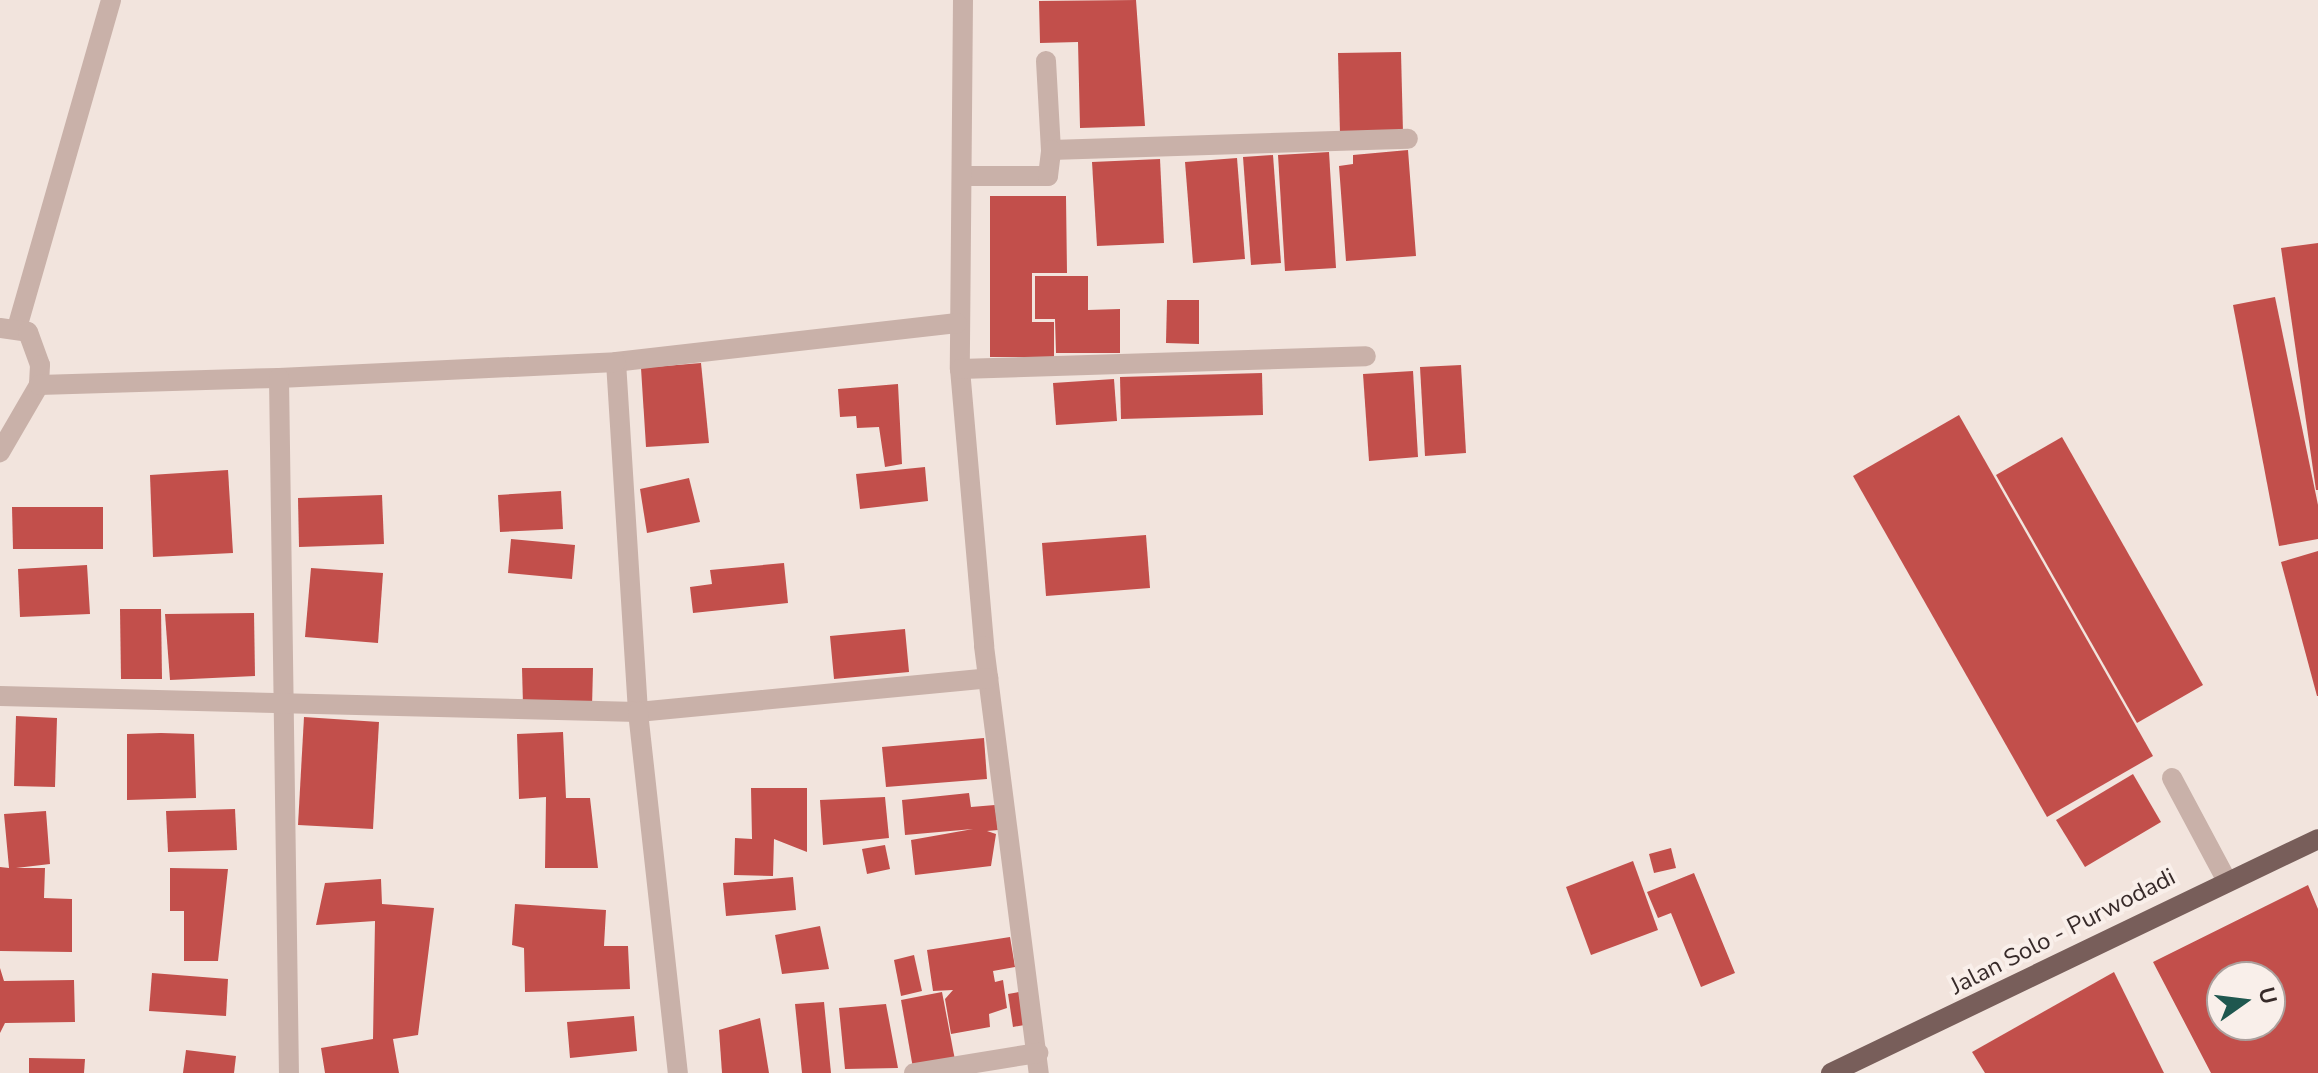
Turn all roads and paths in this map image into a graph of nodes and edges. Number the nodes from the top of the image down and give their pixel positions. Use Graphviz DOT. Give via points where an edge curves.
graph roads {
  1 [pos="111,0"];
  2 [pos="963,0"];
  3 [pos="1046,61"];
  4 [pos="1408,139"];
  5 [pos="1051,150"];
  6 [pos="964,176"];
  7 [pos="957,323"];
  8 [pos="8,328"];
  9 [pos="1366,356"];
  10 [pos="616,362"];
  11 [pos="960,369"];
  12 [pos="279,378"];
  13 [pos="39,385"];
  14 [pos="0,452"];
  15 [pos="988,678"];
  16 [pos="0,696"];
  17 [pos="284,705"];
  18 [pos="638,712"];
  19 [pos="2172,778"];
  20 [pos="2318,839"];
  21 [pos="2226,879"];
  22 [pos="1039,1063"];
  23 [pos="289,1073"];
  24 [pos="678,1073"];
  25 [pos="914,1073"];
  26 [pos="1831,1073"];
  1 -- 8 [label="street"];
  2 -- 6 [label="street"];
  3 -- 5 [label="street"];
  4 -- 5 [label="street"];
  5 -- 6 [label="street" via="1048,176"];
  6 -- 7 [label="street"];
  7 -- 10 [label="street"];
  7 -- 11 [label="street"];
  8 -- 13 [label="street" via="37,350"];
  9 -- 11 [label="street"];
  10 -- 12 [label="street"];
  10 -- 18 [label="street"];
  11 -- 15 [label="street"];
  12 -- 13 [label="street"];
  12 -- 17 [label="street"];
  13 -- 14 [label="street"];
  15 -- 18 [label="street"];
  15 -- 22 [label="street"];
  16 -- 17 [label="street"];
  17 -- 18 [label="street"];
  17 -- 23 [label="street"];
  18 -- 24 [label="street"];
  19 -- 21 [label="street"];
  20 -- 21 [label="main road, Jalan Solo - Purwodadi"];
  21 -- 26 [label="main road, Jalan Solo - Purwodadi"];
  22 -- 25 [label="street"];
}
